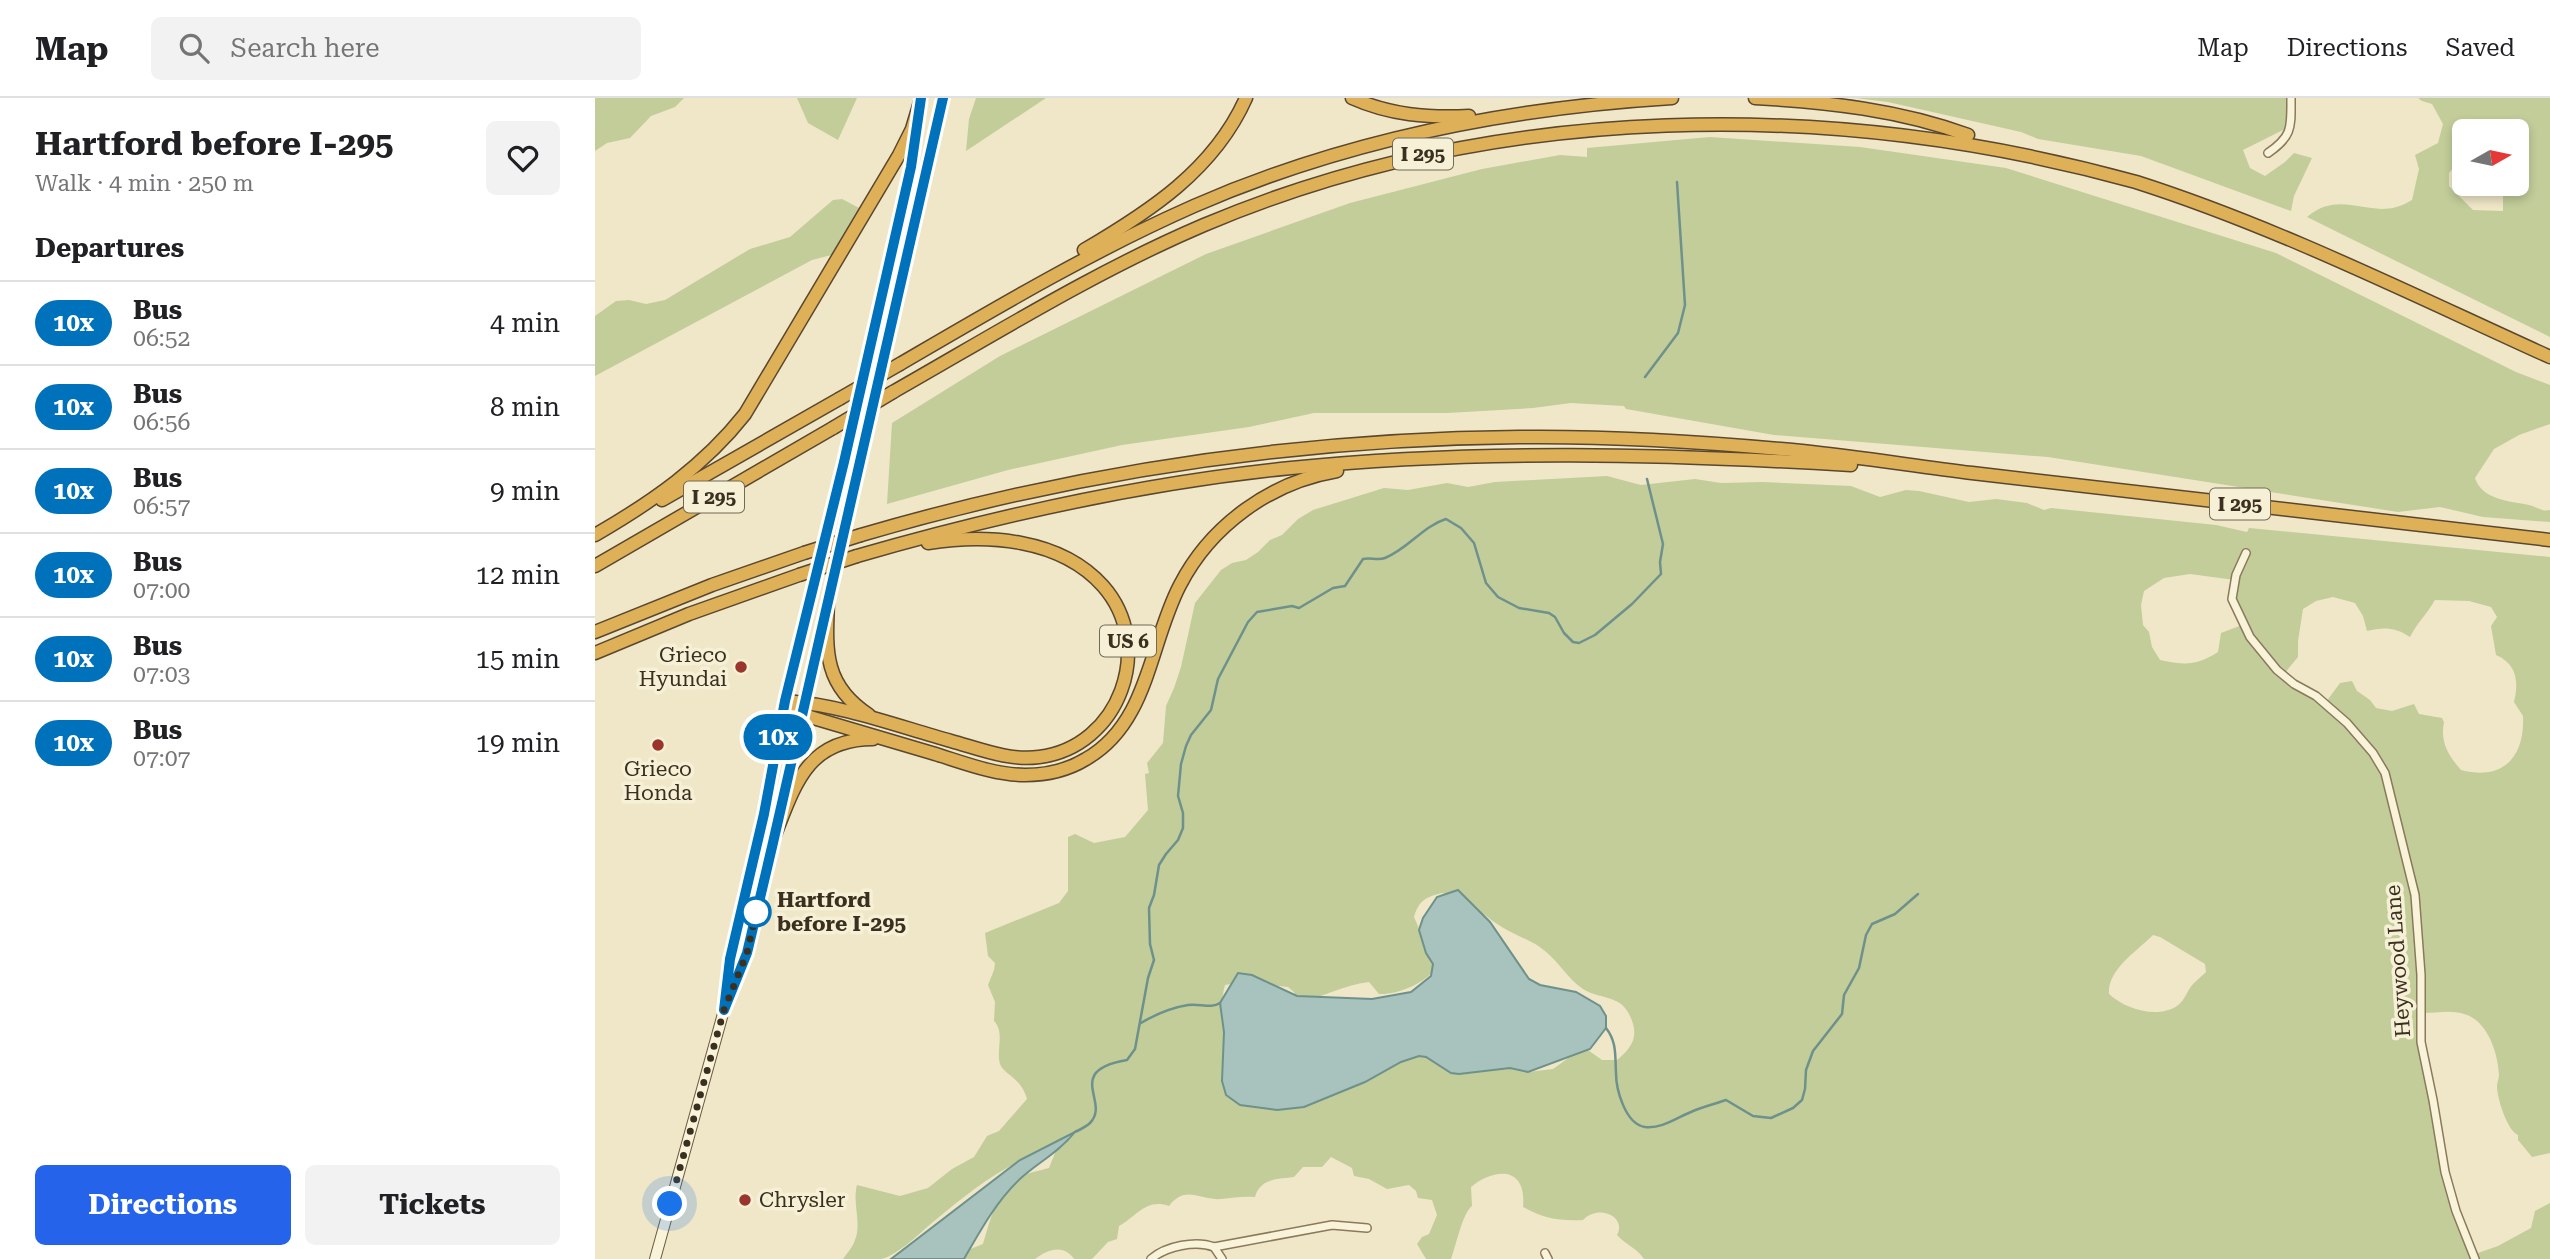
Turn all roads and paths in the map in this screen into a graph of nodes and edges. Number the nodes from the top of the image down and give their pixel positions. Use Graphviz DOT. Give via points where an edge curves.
graph roads {
  1 [pos="921,98"];
  2 [pos="943,98"];
  3 [pos="1246,98"];
  4 [pos="1352,98"];
  5 [pos="1672,98"];
  6 [pos="1755,98"];
  7 [pos="2291,98"];
  8 [pos="1522,113"];
  9 [pos="2001,147"];
  10 [pos="2268,153"];
  11 [pos="989,313"];
  12 [pos="2550,357"];
  13 [pos="1447,457"];
  14 [pos="1930,468"];
  15 [pos="609,527"];
  16 [pos="595,535"];
  17 [pos="2550,540"];
  18 [pos="2246,553"];
  19 [pos="857,556"];
  20 [pos="595,566"];
  21 [pos="828,601"];
  22 [pos="595,632"];
  23 [pos="595,653"];
  24 [pos="785,701"];
  25 [pos="804,708"];
  26 [pos="885,722"];
  27 [pos="891,741"];
  28 [pos="775,835"];
  29 [pos="724,1010"];
  30 [pos="1367,1228"];
  31 [pos="1215,1247"];
  32 [pos="655,1259"];
  33 [pos="1150,1259"];
  34 [pos="1222,1259"];
  35 [pos="2475,1259"];
  1 -- 15 [label="highway" via="899,155 745,414 692,470"];
  1 -- 24 [label="main road" via="916,142 844,462"];
  2 -- 21 [label="highway"];
  3 -- 11 [label="highway" via="1226,135 1181,184 1133,221"];
  4 -- 8 [label="highway" via="1416,116"];
  5 -- 8 [label="highway"];
  6 -- 9 [label="highway" via="1882,111 1931,122"];
  7 -- 10 [label="street" via="2289,132 2282,144"];
  8 -- 11 [label="highway" via="1399,138 1253,183 1101,250"];
  9 -- 12 [label="highway, I 295" via="2108,174 2198,204"];
  9 -- 20 [label="highway, I 295, bridge" via="1878,127 1721,119 1574,128 1439,150 1308,186 1200,227 1086,282"];
  11 -- 15 [label="highway, bridge" via="681,491"];
  13 -- 14 [label="highway" via="1708,457"];
  13 -- 19 [label="highway" via="1290,468 1142,489 1007,516"];
  13 -- 27 [label="highway" via="1317,475 1274,492 1234,518 1203,550 1179,586 1128,718 1107,744 1080,762 1049,773 1016,775"];
  14 -- 17 [label="highway, I 295"];
  14 -- 22 [label="highway, I 295, bridge" via="1667,440 1518,436 1392,441 1235,456 1109,475 861,535 702,589"];
  15 -- 16 [label="highway"];
  18 -- 35 [label="street, Heywood Lane" via="2232,599 2251,637 2277,670 2347,723 2385,773 2415,895 2421,1042 2445,1172"];
  19 -- 23 [label="highway, US 6, bridge" via="699,610"];
  19 -- 26 [label="highway, US 6" via="969,538 1031,546 1093,576 1110,595 1127,633 1127,672 1118,701 1095,730 1065,750 1036,757 1008,756"];
  21 -- 25 [label="main road"];
  21 -- 26 [label="highway" via="827,652 834,677 850,700"];
  24 -- 25 [label="highway"];
  24 -- 29 [label="main road" via="730,959"];
  25 -- 26 [label="highway"];
  25 -- 27 [label="highway"];
  25 -- 28 [label="main road"];
  27 -- 28 [label="highway" via="850,741 815,758 799,777"];
  28 -- 29 [label="main road" via="747,953"];
  29 -- 32 [label="main road"];
  30 -- 31 [label="street" via="1332,1225"];
  31 -- 33 [label="street" via="1170,1249"];
  31 -- 34 [label="street"];
}
